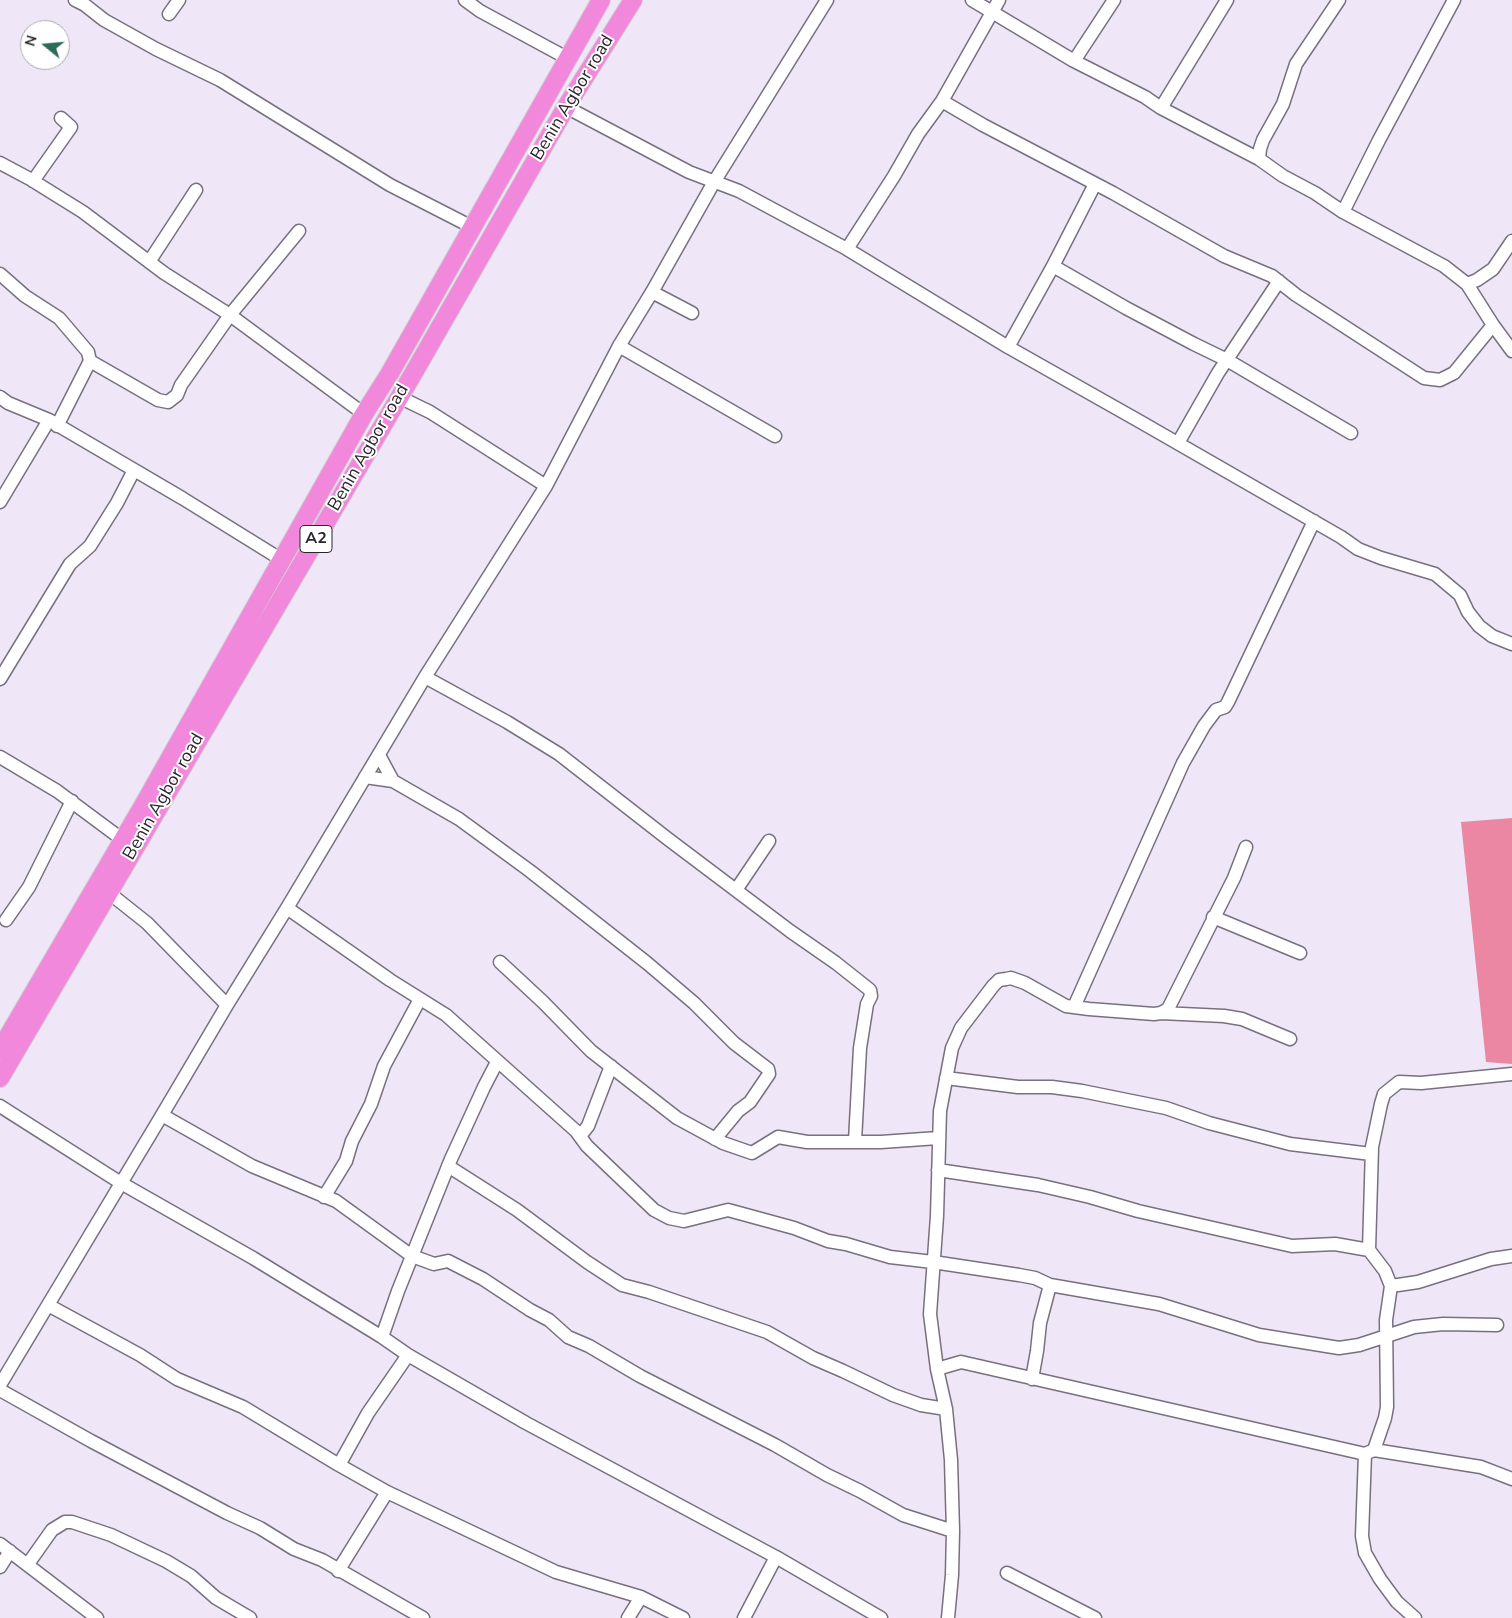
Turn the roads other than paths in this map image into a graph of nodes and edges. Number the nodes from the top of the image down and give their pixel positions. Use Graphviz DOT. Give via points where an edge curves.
graph roads {
  1 [pos="75,0"];
  2 [pos="179,0"];
  3 [pos="465,0"];
  4 [pos="601,0"];
  5 [pos="633,0"];
  6 [pos="827,0"];
  7 [pos="972,0"];
  8 [pos="999,0"];
  9 [pos="1114,0"];
  10 [pos="1227,0"];
  11 [pos="1339,0"];
  12 [pos="1454,0"];
  13 [pos="992,13"];
  14 [pos="169,14"];
  15 [pos="567,58"];
  16 [pos="1074,61"];
  17 [pos="942,100"];
  18 [pos="566,107"];
  19 [pos="1161,108"];
  20 [pos="62,118"];
  21 [pos="1259,159"];
  22 [pos="0,163"];
  23 [pos="33,181"];
  24 [pos="714,182"];
  25 [pos="1095,184"];
  26 [pos="196,190"];
  27 [pos="1343,212"];
  28 [pos="472,227"];
  29 [pos="299,231"];
  30 [pos="1512,241"];
  31 [pos="847,249"];
  32 [pos="149,262"];
  33 [pos="1052,266"];
  34 [pos="0,274"];
  35 [pos="1279,281"];
  36 [pos="1467,284"];
  37 [pos="652,292"];
  38 [pos="692,313"];
  39 [pos="230,315"];
  40 [pos="1493,325"];
  41 [pos="619,346"];
  42 [pos="1008,347"];
  43 [pos="1512,351"];
  44 [pos="1227,360"];
  45 [pos="90,361"];
  46 [pos="0,397"];
  47 [pos="399,397"];
  48 [pos="364,414"];
  49 [pos="53,423"];
  50 [pos="1352,433"];
  51 [pos="775,436"];
  52 [pos="1178,443"];
  53 [pos="134,470"];
  54 [pos="546,486"];
  55 [pos="0,502"];
  56 [pos="1314,521"];
  57 [pos="282,560"];
  58 [pos="1512,644"];
  59 [pos="425,677"];
  60 [pos="0,678"];
  61 [pos="379,754"];
  62 [pos="0,757"];
  63 [pos="365,777"];
  64 [pos="393,782"];
  65 [pos="72,802"];
  66 [pos="769,841"];
  67 [pos="129,843"];
  68 [pos="1246,848"];
  69 [pos="736,890"];
  70 [pos="108,892"];
  71 [pos="287,908"];
  72 [pos="1214,917"];
  73 [pos="6,920"];
  74 [pos="1300,953"];
  75 [pos="500,962"];
  76 [pos="420,999"];
  77 [pos="226,1004"];
  78 [pos="1074,1007"];
  79 [pos="1161,1013"];
  80 [pos="1290,1039"];
  81 [pos="0,1050"];
  82 [pos="497,1062"];
  83 [pos="611,1066"];
  84 [pos="1512,1074"];
  85 [pos="0,1078"];
  86 [pos="946,1078"];
  87 [pos="0,1106"];
  88 [pos="162,1115"];
  89 [pos="580,1136"];
  90 [pos="938,1138"];
  91 [pos="714,1139"];
  92 [pos="855,1141"];
  93 [pos="1372,1154"];
  94 [pos="448,1166"];
  95 [pos="938,1170"];
  96 [pos="121,1183"];
  97 [pos="324,1197"];
  98 [pos="1369,1250"];
  99 [pos="412,1256"];
  100 [pos="1512,1256"];
  101 [pos="933,1262"];
  102 [pos="1050,1285"];
  103 [pos="1391,1286"];
  104 [pos="48,1305"];
  105 [pos="1497,1325"];
  106 [pos="382,1337"];
  107 [pos="1386,1337"];
  108 [pos="408,1355"];
  109 [pos="937,1369"];
  110 [pos="1032,1379"];
  111 [pos="0,1385"];
  112 [pos="0,1390"];
  113 [pos="946,1410"];
  114 [pos="1369,1452"];
  115 [pos="339,1465"];
  116 [pos="1512,1479"];
  117 [pos="387,1492"];
  118 [pos="954,1531"];
  119 [pos="5,1548"];
  120 [pos="776,1557"];
  121 [pos="28,1564"];
  122 [pos="0,1567"];
  123 [pos="338,1571"];
  124 [pos="1007,1573"];
  125 [pos="641,1597"];
  126 [pos="89,1615"];
  127 [pos="250,1618"];
  128 [pos="423,1618"];
  129 [pos="628,1618"];
  130 [pos="682,1618"];
  131 [pos="744,1618"];
  132 [pos="881,1618"];
  133 [pos="948,1618"];
  134 [pos="1095,1618"];
  135 [pos="1415,1618"];
  1 -- 28 [label="street" via="147,44 220,80 390,185"];
  2 -- 14 [label="street"];
  3 -- 15 [label="street"];
  4 -- 15 [label="highway, Benin Agbor road / A2"];
  5 -- 18 [label="highway, Benin Agbor road / A2"];
  6 -- 24 [label="street"];
  7 -- 13 [label="street"];
  8 -- 13 [label="street"];
  9 -- 16 [label="street"];
  10 -- 19 [label="street"];
  11 -- 21 [label="street" via="1296,64 1282,104 1263,140"];
  12 -- 27 [label="street"];
  13 -- 16 [label="street"];
  13 -- 17 [label="street"];
  15 -- 28 [label="highway, Benin Agbor road / A2"];
  16 -- 19 [label="street"];
  17 -- 25 [label="street" via="991,130"];
  17 -- 31 [label="street"];
  18 -- 24 [label="street"];
  18 -- 47 [label="highway, Benin Agbor road / A2"];
  19 -- 21 [label="street"];
  20 -- 23 [label="street" via="71,127"];
  21 -- 27 [label="street"];
  22 -- 23 [label="street"];
  23 -- 32 [label="street" via="83,212"];
  24 -- 31 [label="street" via="739,191"];
  24 -- 37 [label="street"];
  25 -- 33 [label="street"];
  25 -- 35 [label="street" via="1224,256"];
  26 -- 32 [label="street"];
  27 -- 36 [label="street" via="1444,266"];
  28 -- 48 [label="highway, Benin Agbor road / A2"];
  29 -- 39 [label="street"];
  30 -- 36 [label="street" via="1493,269"];
  31 -- 42 [label="street"];
  32 -- 39 [label="street"];
  33 -- 42 [label="street"];
  33 -- 44 [label="street"];
  34 -- 45 [label="street" via="59,318 86,349"];
  35 -- 40 [label="street" via="1409,369 1432,380 1454,373"];
  35 -- 44 [label="street"];
  36 -- 40 [label="street"];
  37 -- 38 [label="street"];
  37 -- 41 [label="street"];
  39 -- 45 [label="street" via="177,395 168,402 158,400"];
  39 -- 48 [label="street"];
  40 -- 43 [label="street"];
  41 -- 51 [label="street"];
  41 -- 54 [label="street"];
  42 -- 52 [label="street"];
  44 -- 50 [label="street"];
  44 -- 52 [label="street"];
  45 -- 49 [label="street"];
  46 -- 49 [label="street"];
  47 -- 54 [label="street" via="430,412"];
  47 -- 67 [label="highway, Benin Agbor road / A2"];
  48 -- 57 [label="highway, Benin Agbor road / A2"];
  49 -- 53 [label="street"];
  49 -- 55 [label="street"];
  52 -- 56 [label="street"];
  53 -- 57 [label="street"];
  53 -- 60 [label="street" via="90,546 70,564"];
  54 -- 59 [label="street"];
  56 -- 58 [label="street" via="1358,549 1435,574 1460,595 1480,626 1492,636"];
  56 -- 78 [label="street" via="1228,702 1216,710 1204,726 1183,763"];
  57 -- 67 [label="highway, Benin Agbor road / A2"];
  59 -- 61 [label="street"];
  59 -- 69 [label="street" via="559,754"];
  61 -- 63 [label="street"];
  61 -- 64 [label="street"];
  62 -- 65 [label="street"];
  63 -- 64 [label="street"];
  63 -- 71 [label="street"];
  64 -- 91 [label="street" via="459,819 530,871 647,963 694,1003 734,1044 768,1069 769,1074 750,1102"];
  65 -- 67 [label="street"];
  65 -- 73 [label="street" via="29,886"];
  66 -- 69 [label="street"];
  67 -- 70 [label="highway, Benin Agbor road / A2"];
  67 -- 81 [label="highway, Benin Agbor road / A2"];
  68 -- 72 [label="street"];
  69 -- 92 [label="street" via="870,990 860,1048"];
  70 -- 77 [label="street" via="147,923"];
  70 -- 85 [label="highway, Benin Agbor road / A2"];
  71 -- 76 [label="street"];
  71 -- 77 [label="street"];
  72 -- 74 [label="street"];
  72 -- 79 [label="street" via="1172,1004"];
  75 -- 83 [label="street"];
  76 -- 82 [label="street" via="446,1015"];
  76 -- 97 [label="street" via="384,1066 346,1161"];
  77 -- 88 [label="street"];
  78 -- 79 [label="street"];
  78 -- 86 [label="street" via="1056,1001 1025,983 1011,978 999,980 961,1028 952,1048"];
  79 -- 80 [label="street" via="1242,1019"];
  82 -- 89 [label="street"];
  82 -- 94 [label="street"];
  83 -- 89 [label="street" via="588,1126"];
  83 -- 91 [label="street" via="678,1118"];
  84 -- 93 [label="street" via="1421,1083 1399,1082 1384,1094"];
  86 -- 90 [label="street"];
  86 -- 93 [label="street" via="1082,1091 1166,1108 1290,1144"];
  87 -- 96 [label="street"];
  88 -- 96 [label="street"];
  88 -- 97 [label="street" via="252,1166"];
  89 -- 101 [label="street" via="654,1210 669,1218 684,1221 728,1210 890,1257"];
  90 -- 92 [label="street"];
  90 -- 95 [label="street"];
  91 -- 92 [label="street" via="752,1153 778,1137 807,1142"];
  93 -- 98 [label="street"];
  94 -- 99 [label="street"];
  94 -- 113 [label="street" via="517,1210 622,1285 767,1332 813,1358 892,1395"];
  95 -- 98 [label="street" via="1038,1185 1292,1246 1335,1244"];
  95 -- 101 [label="street"];
  96 -- 104 [label="street"];
  96 -- 106 [label="street"];
  97 -- 99 [label="street" via="336,1201"];
  98 -- 103 [label="street" via="1385,1271"];
  99 -- 106 [label="street"];
  99 -- 118 [label="street" via="434,1264 448,1261 459,1266 549,1320 568,1337 671,1393 732,1422 903,1515"];
  100 -- 103 [label="street" via="1491,1259 1418,1282"];
  101 -- 102 [label="street" via="1035,1278"];
  101 -- 109 [label="street" via="930,1314"];
  102 -- 107 [label="street" via="1159,1304 1259,1335 1326,1347 1344,1348"];
  102 -- 110 [label="street"];
  103 -- 107 [label="street"];
  104 -- 111 [label="street"];
  104 -- 115 [label="street" via="177,1379 243,1407"];
  105 -- 107 [label="street" via="1414,1327"];
  106 -- 108 [label="street"];
  107 -- 114 [label="street" via="1388,1407"];
  108 -- 115 [label="street" via="368,1413"];
  108 -- 120 [label="street" via="526,1423"];
  109 -- 110 [label="street" via="961,1362"];
  109 -- 113 [label="street"];
  110 -- 114 [label="street"];
  112 -- 123 [label="street"];
  113 -- 118 [label="street"];
  114 -- 116 [label="street" via="1481,1467"];
  114 -- 135 [label="street" via="1362,1536 1365,1553 1397,1602"];
  115 -- 117 [label="street"];
  117 -- 123 [label="street"];
  117 -- 125 [label="street" via="556,1572"];
  118 -- 133 [label="street"];
  119 -- 121 [label="street"];
  119 -- 122 [label="street"];
  120 -- 131 [label="street"];
  120 -- 132 [label="street"];
  121 -- 126 [label="street"];
  121 -- 127 [label="street" via="52,1530 65,1522 72,1522 111,1535 166,1561 191,1576 216,1598"];
  123 -- 128 [label="street"];
  124 -- 134 [label="street"];
  125 -- 129 [label="street"];
  125 -- 130 [label="street"];
}
